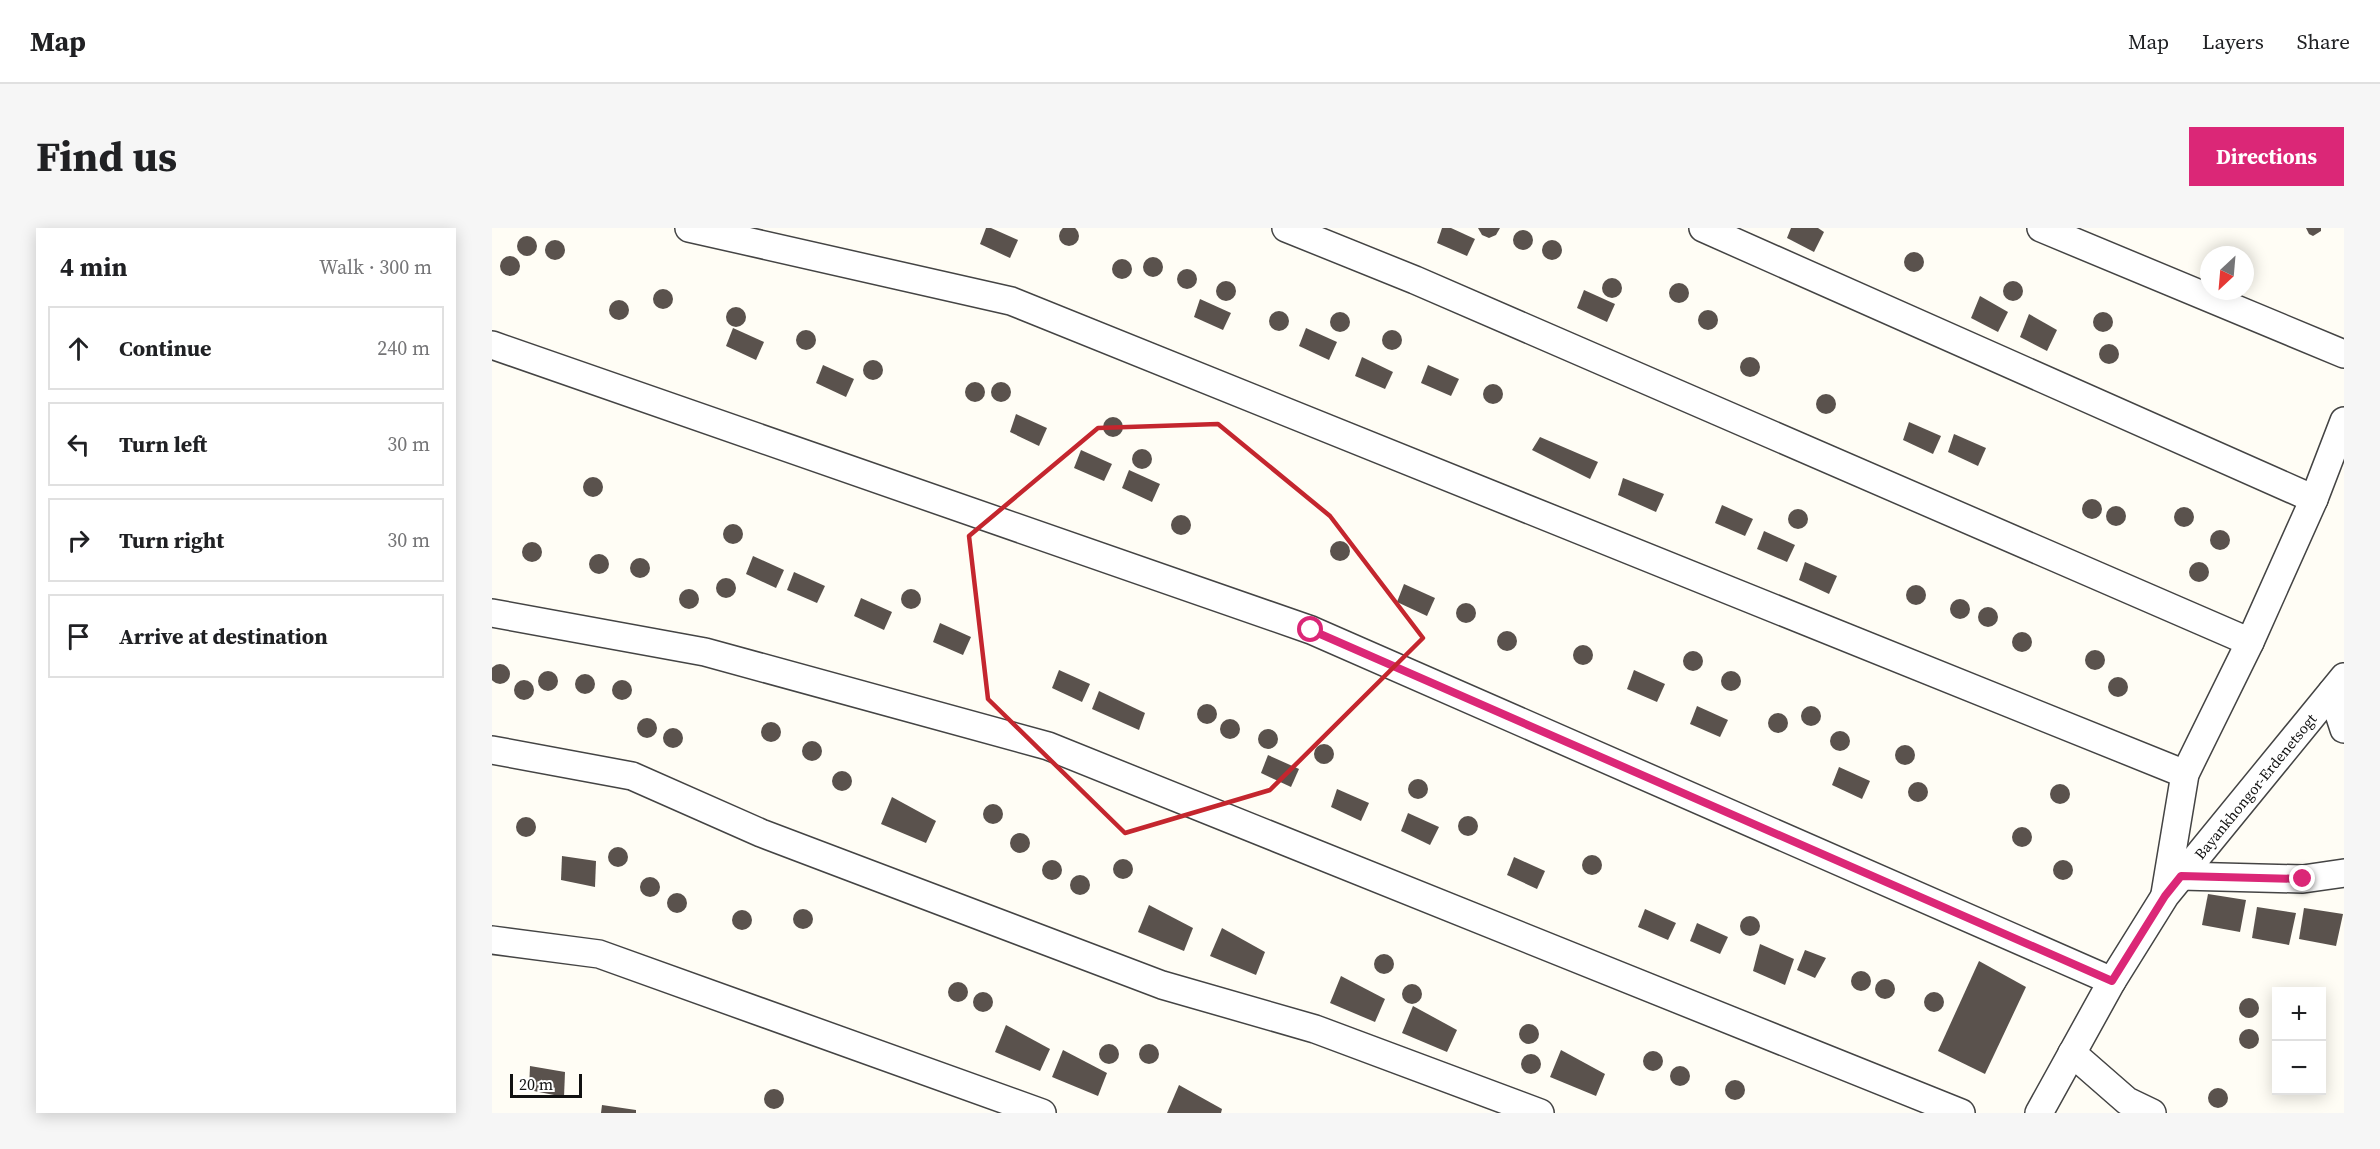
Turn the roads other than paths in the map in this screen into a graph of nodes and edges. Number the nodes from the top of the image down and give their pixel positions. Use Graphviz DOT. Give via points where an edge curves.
graph roads {
  1 [pos="689,228"];
  2 [pos="1286,228"];
  3 [pos="1702,228"];
  4 [pos="2040,228"];
  5 [pos="492,345"];
  6 [pos="2344,354"];
  7 [pos="2344,421"];
  8 [pos="2314,499"];
  9 [pos="492,613"];
  10 [pos="2250,642"];
  11 [pos="2338,684"];
  12 [pos="2344,729"];
  13 [pos="492,750"];
  14 [pos="2185,774"];
  15 [pos="2344,873"];
  16 [pos="2173,886"];
  17 [pos="492,940"];
  18 [pos="2112,981"];
  19 [pos="2072,1053"];
  20 [pos="1042,1113"];
  21 [pos="1540,1113"];
  22 [pos="1961,1113"];
  23 [pos="2039,1113"];
  24 [pos="2152,1113"];
  1 -- 14 [label="street" via="1011,301"];
  2 -- 10 [label="street" via="1415,280"];
  3 -- 8 [label="street"];
  4 -- 6 [label="street"];
  5 -- 18 [label="street" via="1311,630"];
  7 -- 8 [label="street"];
  8 -- 10 [label="street"];
  9 -- 22 [label="street" via="705,652 1048,746"];
  10 -- 14 [label="street"];
  11 -- 12 [label="street"];
  11 -- 16 [label="street, Bayankhongor-Erdenetsogt"];
  13 -- 21 [label="street" via="632,776 761,833 1162,985 1315,1029"];
  14 -- 16 [label="street"];
  15 -- 16 [label="street"];
  16 -- 18 [label="street, Bayankhongor-Erdenetsogt"];
  17 -- 20 [label="street" via="599,954"];
  18 -- 19 [label="street, Bayankhongor-Erdenetsogt"];
  19 -- 23 [label="street, Bayankhongor-Erdenetsogt"];
  19 -- 24 [label="street" via="2127,1101"];
}
